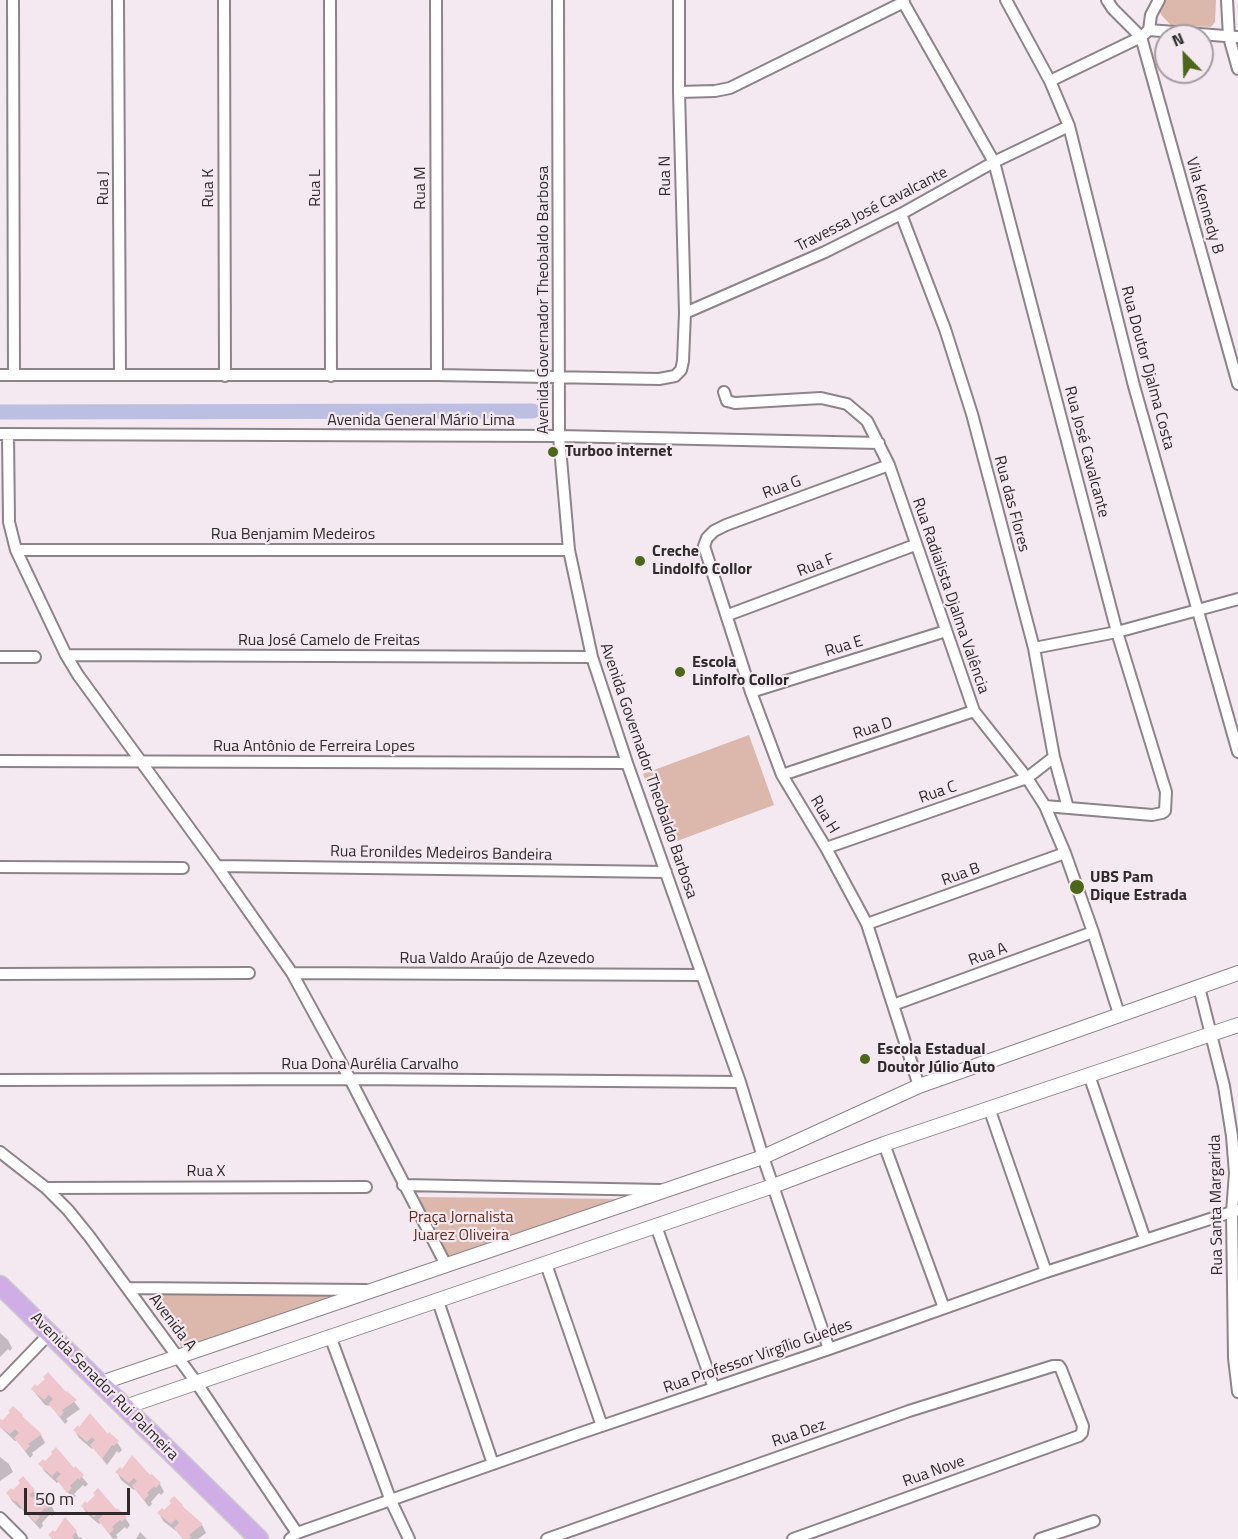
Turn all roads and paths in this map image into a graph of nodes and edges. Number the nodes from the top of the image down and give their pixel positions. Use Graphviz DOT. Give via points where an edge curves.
graph roads {
  1 [pos="13,0"];
  2 [pos="118,0"];
  3 [pos="224,0"];
  4 [pos="330,0"];
  5 [pos="436,0"];
  6 [pos="558,0"];
  7 [pos="679,0"];
  8 [pos="1006,0"];
  9 [pos="1107,0"];
  10 [pos="1159,0"];
  11 [pos="1227,0"];
  12 [pos="903,1"];
  13 [pos="1145,34"];
  14 [pos="1234,37"];
  15 [pos="1238,69"];
  16 [pos="1050,81"];
  17 [pos="679,92"];
  18 [pos="1069,126"];
  19 [pos="994,162"];
  20 [pos="901,214"];
  21 [pos="685,313"];
  22 [pos="0,375"];
  23 [pos="14,375"];
  24 [pos="120,375"];
  25 [pos="437,375"];
  26 [pos="225,376"];
  27 [pos="331,376"];
  28 [pos="560,378"];
  29 [pos="1238,384"];
  30 [pos="724,392"];
  31 [pos="559,433"];
  32 [pos="4,434"];
  33 [pos="879,443"];
  34 [pos="889,465"];
  35 [pos="915,544"];
  36 [pos="16,550"];
  37 [pos="569,550"];
  38 [pos="707,557"];
  39 [pos="1238,599"];
  40 [pos="1197,611"];
  41 [pos="728,615"];
  42 [pos="946,631"];
  43 [pos="1117,632"];
  44 [pos="1034,648"];
  45 [pos="66,655"];
  46 [pos="0,657"];
  47 [pos="35,657"];
  48 [pos="592,657"];
  49 [pos="751,692"];
  50 [pos="974,711"];
  51 [pos="1238,752"];
  52 [pos="1054,757"];
  53 [pos="0,761"];
  54 [pos="140,762"];
  55 [pos="627,763"];
  56 [pos="782,775"];
  57 [pos="1027,778"];
  58 [pos="1045,806"];
  59 [pos="1068,808"];
  60 [pos="826,848"];
  61 [pos="1065,853"];
  62 [pos="217,866"];
  63 [pos="0,867"];
  64 [pos="183,868"];
  65 [pos="666,872"];
  66 [pos="867,924"];
  67 [pos="1093,932"];
  68 [pos="249,973"];
  69 [pos="292,973"];
  70 [pos="1238,973"];
  71 [pos="0,974"];
  72 [pos="702,975"];
  73 [pos="1199,987"];
  74 [pos="893,1005"];
  75 [pos="1119,1014"];
  76 [pos="1238,1025"];
  77 [pos="1211,1034"];
  78 [pos="1089,1075"];
  79 [pos="350,1079"];
  80 [pos="0,1080"];
  81 [pos="740,1082"];
  82 [pos="919,1086"];
  83 [pos="989,1108"];
  84 [pos="884,1144"];
  85 [pos="0,1152"];
  86 [pos="763,1157"];
  87 [pos="403,1185"];
  88 [pos="366,1186"];
  89 [pos="773,1186"];
  90 [pos="46,1188"];
  91 [pos="666,1190"];
  92 [pos="1235,1211"];
  93 [pos="656,1226"];
  94 [pos="1145,1239"];
  95 [pos="546,1264"];
  96 [pos="446,1265"];
  97 [pos="1046,1272"];
  98 [pos="0,1285"];
  99 [pos="126,1288"];
  100 [pos="376,1290"];
  101 [pos="438,1301"];
  102 [pos="944,1308"];
  103 [pos="50,1333"];
  104 [pos="330,1336"];
  105 [pos="829,1349"];
  106 [pos="178,1356"];
  107 [pos="1236,1357"];
  108 [pos="1061,1369"];
  109 [pos="196,1382"];
  110 [pos="101,1383"];
  111 [pos="0,1385"];
  112 [pos="714,1388"];
  113 [pos="1238,1392"];
  114 [pos="125,1407"];
  115 [pos="602,1426"];
  116 [pos="493,1464"];
  117 [pos="391,1501"];
  118 [pos="0,1518"];
  119 [pos="1094,1521"];
  120 [pos="294,1536"];
  121 [pos="21,1539"];
  122 [pos="259,1539"];
  123 [pos="409,1539"];
  124 [pos="547,1539"];
  125 [pos="793,1539"];
  126 [pos="1040,1539"];
  1 -- 23 [label="street"];
  2 -- 24 [label="street, Rua J"];
  3 -- 26 [label="street, Rua K"];
  4 -- 27 [label="street, Rua L"];
  5 -- 25 [label="street, Rua M"];
  6 -- 28 [label="street, Avenida Governador Theobaldo Barbosa"];
  7 -- 17 [label="street, Rua N"];
  8 -- 16 [label="street, Rua Doutor Djalma Costa"];
  9 -- 13 [label="street"];
  10 -- 13 [label="street"];
  11 -- 14 [label="street"];
  12 -- 17 [label="street" via="730,88"];
  12 -- 19 [label="street, Rua José Cavalcante"];
  13 -- 14 [label="street"];
  13 -- 16 [label="street"];
  13 -- 29 [label="street, Vila Kennedy B"];
  14 -- 15 [label="street"];
  16 -- 18 [label="street, Rua Doutor Djalma Costa"];
  17 -- 21 [label="street, Rua N"];
  18 -- 19 [label="street, Travessa José Cavalcante"];
  18 -- 40 [label="street, Rua Doutor Djalma Costa" via="1134,386"];
  19 -- 20 [label="street, Travessa José Cavalcante"];
  19 -- 43 [label="street, Rua José Cavalcante"];
  20 -- 21 [label="street, Travessa José Cavalcante"];
  20 -- 44 [label="street, Rua das Flores" via="972,414"];
  21 -- 28 [label="street, Rua N" via="681,370 675,376"];
  22 -- 23 [label="street"];
  23 -- 24 [label="street"];
  24 -- 26 [label="street"];
  25 -- 27 [label="street"];
  25 -- 28 [label="street"];
  26 -- 27 [label="street"];
  28 -- 31 [label="street, Avenida Governador Theobaldo Barbosa"];
  30 -- 33 [label="street, Rua Radialista Djalma Valência" via="727,401 735,402 821,398 847,404 867,421"];
  31 -- 32 [label="street, Avenida General Mário Lima"];
  31 -- 33 [label="street, Avenida General Mário Lima"];
  31 -- 37 [label="street, Avenida Governador Theobaldo Barbosa"];
  32 -- 36 [label="street" via="9,522"];
  33 -- 34 [label="street, Rua Radialista Djalma Valência"];
  34 -- 35 [label="street, Rua Radialista Djalma Valência"];
  34 -- 38 [label="street, Rua G" via="714,531 704,546"];
  35 -- 41 [label="street, Rua F"];
  35 -- 42 [label="street, Rua Radialista Djalma Valência"];
  36 -- 37 [label="street, Rua Benjamim Medeiros"];
  36 -- 45 [label="street"];
  37 -- 48 [label="street, Avenida Governador Theobaldo Barbosa"];
  38 -- 41 [label="street, Rua H"];
  39 -- 40 [label="street"];
  40 -- 43 [label="street"];
  40 -- 51 [label="street, Rua Doutor Djalma Costa"];
  41 -- 49 [label="street, Rua H"];
  42 -- 49 [label="street, Rua E"];
  42 -- 50 [label="street, Rua Radialista Djalma Valência"];
  43 -- 44 [label="street"];
  43 -- 59 [label="street, Rua José Cavalcante" via="1166,792 1166,806 1162,813 1152,814"];
  44 -- 52 [label="street, Rua das Flores"];
  45 -- 48 [label="street, Rua José Camelo de Freitas"];
  45 -- 54 [label="street"];
  46 -- 47 [label="street"];
  48 -- 55 [label="street, Avenida Governador Theobaldo Barbosa"];
  49 -- 56 [label="street, Rua H"];
  50 -- 56 [label="street, Rua D"];
  50 -- 57 [label="street, Rua Radialista Djalma Valência"];
  52 -- 57 [label="street, Rua C"];
  52 -- 59 [label="street, Rua das Flores"];
  53 -- 54 [label="street, Rua Antônio de Ferreira Lopes"];
  54 -- 55 [label="street, Rua Antônio de Ferreira Lopes"];
  54 -- 62 [label="street"];
  55 -- 65 [label="street, Avenida Governador Theobaldo Barbosa"];
  56 -- 60 [label="street, Rua H"];
  57 -- 58 [label="street, Rua Radialista Djalma Valência"];
  57 -- 60 [label="street, Rua C"];
  58 -- 59 [label="street, Rua José Cavalcante"];
  58 -- 61 [label="street, Rua Radialista Djalma Valência"];
  60 -- 66 [label="street, Rua H"];
  61 -- 66 [label="street, Rua B"];
  61 -- 67 [label="street, Rua Radialista Djalma Valência"];
  62 -- 65 [label="street, Rua Eronildes Medeiros Bandeira"];
  62 -- 69 [label="street"];
  63 -- 64 [label="street"];
  65 -- 72 [label="street, Avenida Governador Theobaldo Barbosa"];
  66 -- 74 [label="street, Rua H"];
  67 -- 74 [label="street, Rua A"];
  67 -- 75 [label="street, Rua Radialista Djalma Valência"];
  68 -- 71 [label="street"];
  69 -- 72 [label="street, Rua Valdo Araújo de Azevedo"];
  69 -- 79 [label="street"];
  70 -- 73 [label="street"];
  72 -- 81 [label="street, Avenida Governador Theobaldo Barbosa"];
  73 -- 75 [label="street"];
  73 -- 77 [label="street, Rua Santa Margarida"];
  74 -- 82 [label="street, Rua H"];
  75 -- 82 [label="street"];
  76 -- 77 [label="street"];
  77 -- 78 [label="street"];
  77 -- 92 [label="street, Rua Santa Margarida" via="1232,1136"];
  78 -- 83 [label="street"];
  78 -- 94 [label="street"];
  79 -- 80 [label="street, Rua Dona Aurélia Carvalho"];
  79 -- 81 [label="street, Rua Dona Aurélia Carvalho"];
  79 -- 87 [label="street"];
  81 -- 86 [label="street, Avenida Governador Theobaldo Barbosa"];
  82 -- 86 [label="street"];
  83 -- 84 [label="street"];
  83 -- 97 [label="street"];
  84 -- 89 [label="street"];
  84 -- 102 [label="street"];
  85 -- 90 [label="street, Avenida A"];
  86 -- 89 [label="street, Avenida Governador Theobaldo Barbosa"];
  86 -- 91 [label="street"];
  87 -- 91 [label="street"];
  87 -- 96 [label="street"];
  88 -- 90 [label="street, Rua X"];
  89 -- 93 [label="street"];
  89 -- 105 [label="street, Avenida Governador Theobaldo Barbosa"];
  90 -- 99 [label="street, Avenida A" via="89,1236"];
  91 -- 96 [label="street"];
  92 -- 94 [label="street, Rua Professor Virgílio Guedes"];
  92 -- 107 [label="street, Rua Santa Margarida"];
  93 -- 95 [label="street"];
  93 -- 112 [label="street"];
  94 -- 97 [label="street, Rua Professor Virgílio Guedes"];
  95 -- 101 [label="street"];
  95 -- 115 [label="street"];
  96 -- 100 [label="street"];
  97 -- 102 [label="street, Rua Professor Virgílio Guedes"];
  98 -- 103 [label="main road, Avenida Senador Rui Palmeira"];
  99 -- 100 [label="street"];
  99 -- 106 [label="street, Avenida A"];
  100 -- 106 [label="street"];
  101 -- 104 [label="street"];
  101 -- 116 [label="street"];
  102 -- 105 [label="street, Rua Professor Virgílio Guedes"];
  103 -- 110 [label="main road, Avenida Senador Rui Palmeira"];
  103 -- 111 [label="street"];
  104 -- 109 [label="street"];
  104 -- 117 [label="street"];
  105 -- 112 [label="street, Rua Professor Virgílio Guedes"];
  106 -- 109 [label="street, Avenida A"];
  106 -- 110 [label="street"];
  107 -- 113 [label="street, Rua Santa Margarida"];
  108 -- 124 [label="street, Rua Dez" via="1053,1366 909,1411"];
  108 -- 125 [label="street, Rua Nove" via="1082,1433"];
  109 -- 114 [label="street"];
  109 -- 120 [label="street, Avenida A"];
  110 -- 114 [label="main road, Avenida Senador Rui Palmeira"];
  112 -- 115 [label="street, Rua Professor Virgílio Guedes"];
  114 -- 122 [label="main road, Avenida Senador Rui Palmeira"];
  115 -- 116 [label="street, Rua Professor Virgílio Guedes"];
  116 -- 117 [label="street, Rua Professor Virgílio Guedes"];
  117 -- 120 [label="street, Rua Professor Virgílio Guedes"];
  117 -- 123 [label="street"];
  118 -- 121 [label="street"];
  119 -- 126 [label="street"];
}
